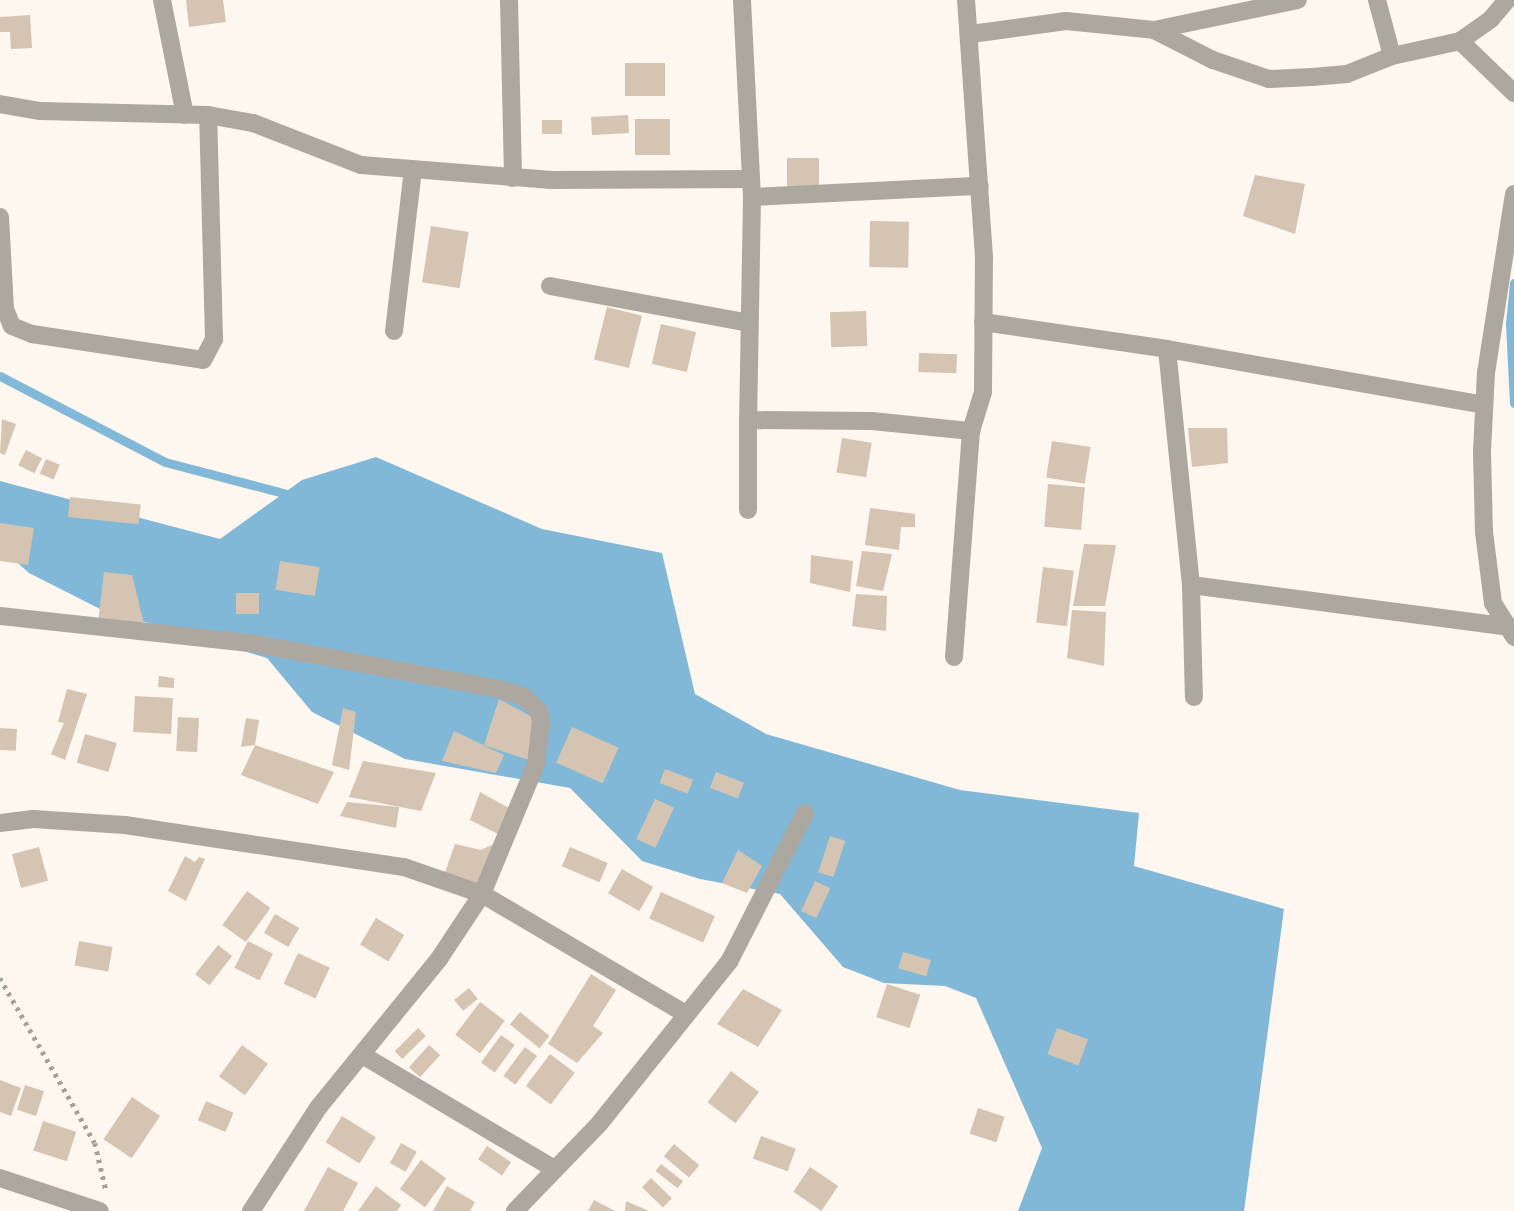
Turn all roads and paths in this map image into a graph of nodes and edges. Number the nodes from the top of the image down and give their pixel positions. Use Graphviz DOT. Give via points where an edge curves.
graph roads {
  1 [pos="162,0"];
  2 [pos="509,0"];
  3 [pos="742,0"];
  4 [pos="966,0"];
  5 [pos="1298,0"];
  6 [pos="1377,0"];
  7 [pos="1507,0"];
  8 [pos="1154,30"];
  9 [pos="971,34"];
  10 [pos="1461,41"];
  11 [pos="1392,55"];
  12 [pos="1514,93"];
  13 [pos="0,104"];
  14 [pos="185,115"];
  15 [pos="208,115"];
  16 [pos="413,170"];
  17 [pos="513,177"];
  18 [pos="749,179"];
  19 [pos="980,186"];
  20 [pos="1514,194"];
  21 [pos="752,197"];
  22 [pos="0,217"];
  23 [pos="550,286"];
  24 [pos="984,322"];
  25 [pos="749,323"];
  26 [pos="394,331"];
  27 [pos="1167,349"];
  28 [pos="1484,405"];
  29 [pos="748,419"];
  30 [pos="971,431"];
  31 [pos="748,510"];
  32 [pos="1191,585"];
  33 [pos="0,616"];
  34 [pos="1511,632"];
  35 [pos="954,657"];
  36 [pos="1194,697"];
  37 [pos="805,813"];
  38 [pos="0,822"];
  39 [pos="482,894"];
  40 [pos="0,978"];
  41 [pos="686,1014"];
  42 [pos="364,1056"];
  43 [pos="554,1169"];
  44 [pos="0,1178"];
  45 [pos="104,1204"];
  46 [pos="251,1211"];
  47 [pos="515,1211"];
  1 -- 14 [label="street"];
  2 -- 17 [label="street"];
  3 -- 18 [label="street"];
  4 -- 9 [label="street"];
  5 -- 8 [label="street"];
  6 -- 11 [label="street"];
  7 -- 10 [label="street" via="1491,19"];
  8 -- 9 [label="street" via="1066,21"];
  8 -- 11 [label="street" via="1213,60 1269,79 1347,74"];
  9 -- 19 [label="street"];
  10 -- 11 [label="street"];
  10 -- 12 [label="street"];
  13 -- 14 [label="street" via="40,111"];
  14 -- 15 [label="street"];
  15 -- 16 [label="street" via="253,123 361,165"];
  15 -- 22 [label="street" via="214,339 203,360 32,334 12,326 5,309"];
  16 -- 17 [label="street"];
  16 -- 26 [label="street"];
  17 -- 18 [label="street"];
  18 -- 21 [label="street"];
  19 -- 21 [label="street"];
  19 -- 24 [label="street"];
  20 -- 28 [label="street"];
  21 -- 25 [label="street"];
  23 -- 25 [label="street"];
  24 -- 27 [label="street"];
  24 -- 30 [label="street" via="983,392"];
  25 -- 29 [label="street"];
  27 -- 28 [label="street"];
  27 -- 32 [label="street"];
  28 -- 34 [label="street" via="1484,532 1493,603"];
  29 -- 30 [label="street" via="872,421"];
  29 -- 31 [label="street"];
  30 -- 35 [label="street"];
  32 -- 34 [label="street"];
  32 -- 36 [label="street"];
  33 -- 39 [label="street" via="256,644 498,689 533,701 541,720 536,764"];
  37 -- 41 [label="street" via="729,962"];
  38 -- 39 [label="street" via="33,819 125,825 307,849 404,867"];
  39 -- 41 [label="street"];
  39 -- 42 [label="street"];
  40 -- 45 [label="path" via="96,1143"];
  41 -- 43 [label="street" via="599,1124"];
  42 -- 43 [label="street"];
  42 -- 46 [label="street" via="318,1108"];
  43 -- 47 [label="street"];
  44 -- 45 [label="street"];
}
